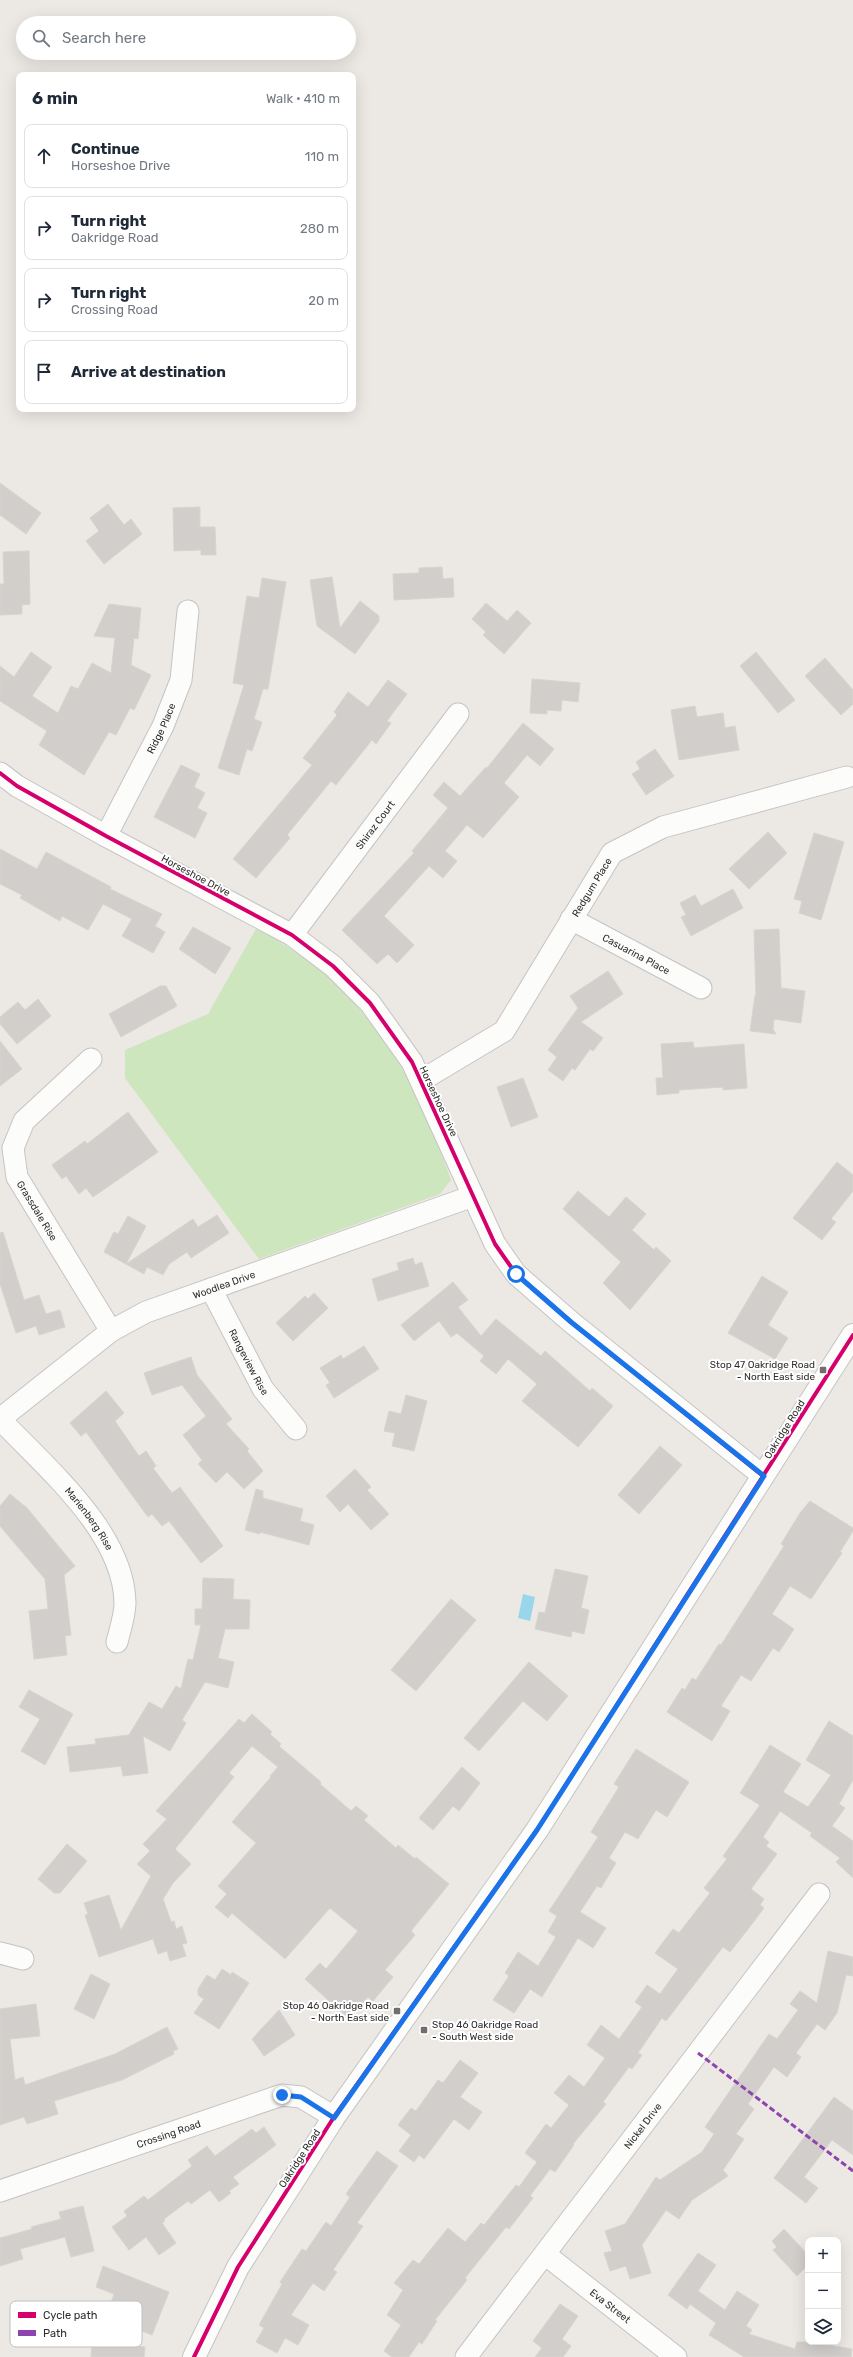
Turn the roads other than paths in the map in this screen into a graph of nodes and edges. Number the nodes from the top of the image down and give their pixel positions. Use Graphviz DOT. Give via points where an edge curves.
graph roads {
  1 [pos="188,611"];
  2 [pos="458,714"];
  3 [pos="0,773"];
  4 [pos="847,777"];
  5 [pos="106,836"];
  6 [pos="571,919"];
  7 [pos="292,935"];
  8 [pos="701,988"];
  9 [pos="91,1059"];
  10 [pos="422,1080"];
  11 [pos="473,1196"];
  12 [pos="211,1289"];
  13 [pos="111,1331"];
  14 [pos="853,1335"];
  15 [pos="0,1419"];
  16 [pos="296,1429"];
  17 [pos="764,1476"];
  18 [pos="117,1642"];
  19 [pos="819,1894"];
  20 [pos="0,1953"];
  21 [pos="23,1960"];
  22 [pos="334,2118"];
  23 [pos="0,2191"];
  24 [pos="546,2255"];
  25 [pos="194,2357"];
  26 [pos="466,2357"];
  27 [pos="676,2357"];
  1 -- 5 [label="street, Ridge Place" via="181,680 163,726"];
  2 -- 7 [label="street, Shiraz Court"];
  3 -- 5 [label="street, Horseshoe Drive" via="17,786"];
  4 -- 6 [label="street, Redgum Place" via="663,827 612,853"];
  5 -- 7 [label="street, Horseshoe Drive"];
  6 -- 8 [label="street, Casuarina Place"];
  6 -- 10 [label="street, Redgum Place" via="504,1031"];
  7 -- 10 [label="street, Horseshoe Drive" via="333,966 370,1003"];
  9 -- 13 [label="street, Grassdale Rise" via="24,1121 13,1148 17,1177"];
  10 -- 11 [label="street, Horseshoe Drive"];
  11 -- 12 [label="street, Woodlea Drive"];
  11 -- 17 [label="street, Horseshoe Drive" via="495,1244 516,1274 571,1322"];
  12 -- 13 [label="street, Woodlea Drive" via="146,1312"];
  12 -- 16 [label="street, Rangeview Rise" via="263,1389"];
  13 -- 15 [label="street, Woodlea Drive"];
  14 -- 17 [label="street, Oakridge Road"];
  15 -- 18 [label="street, Marienberg Rise" via="63,1486 92,1520 110,1547 122,1576 125,1604"];
  17 -- 22 [label="street, Oakridge Road" via="537,1830"];
  19 -- 24 [label="street, Nickel Drive"];
  20 -- 21 [label="street"];
  22 -- 23 [label="street, Crossing Road" via="301,2097 282,2095"];
  22 -- 25 [label="street, Oakridge Road" via="238,2267"];
  24 -- 26 [label="street, Nickel Drive"];
  24 -- 27 [label="street, Eva Street"];
}
